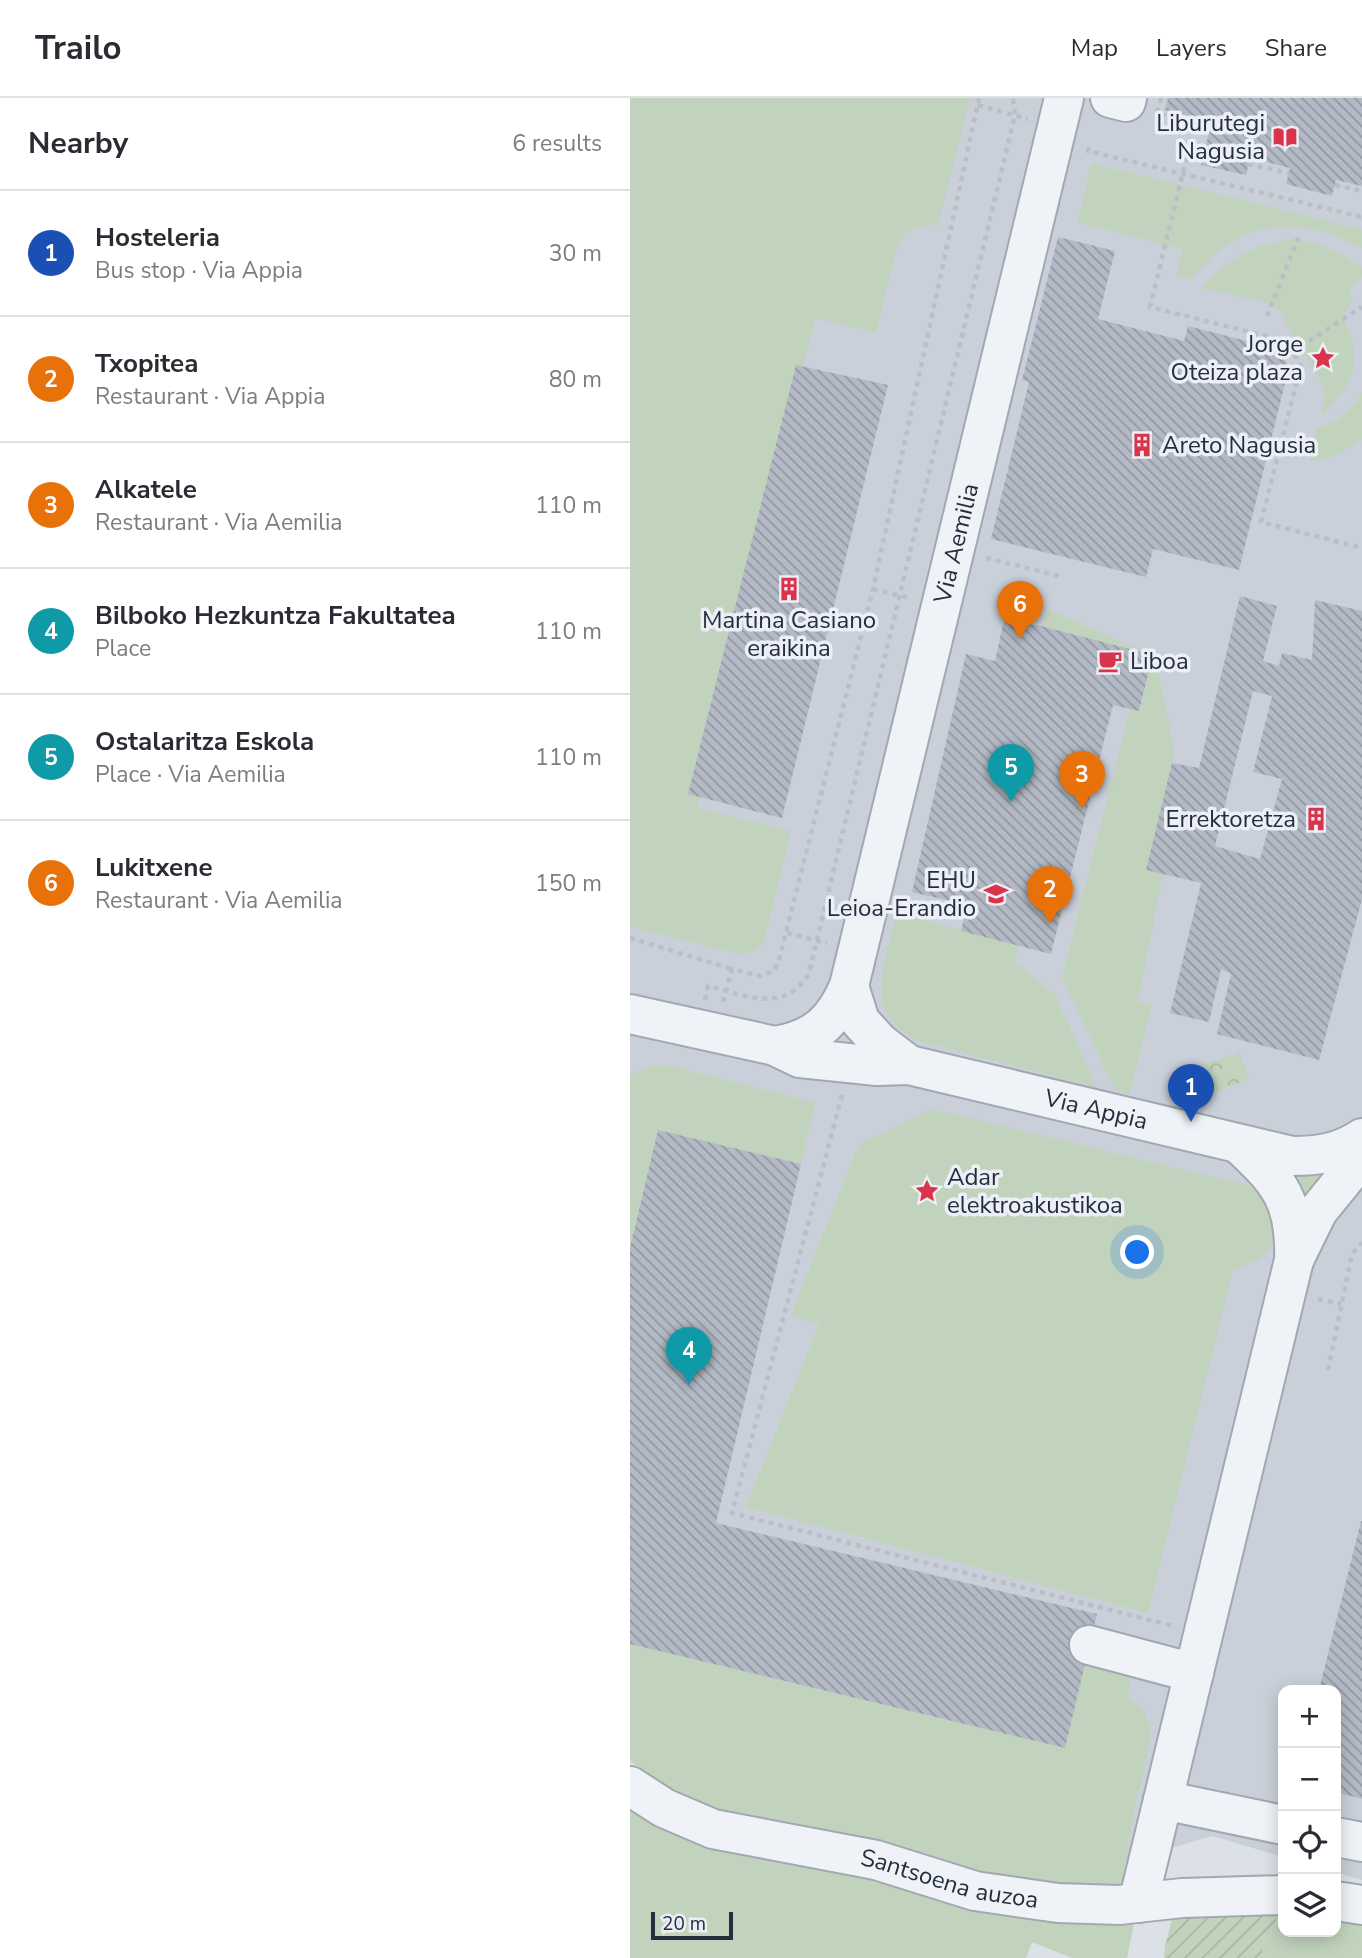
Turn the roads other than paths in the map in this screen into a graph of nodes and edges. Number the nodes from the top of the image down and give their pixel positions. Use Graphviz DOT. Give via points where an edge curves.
graph roads {
  1 [pos="1064,98"];
  2 [pos="1110,98"];
  3 [pos="1127,98"];
  4 [pos="849,986"];
  5 [pos="630,1014"];
  6 [pos="775,1046"];
  7 [pos="909,1065"];
  8 [pos="1362,1138"];
  9 [pos="1240,1145"];
  10 [pos="1362,1157"];
  11 [pos="1294,1260"];
  12 [pos="1089,1645"];
  13 [pos="1179,1669"];
  14 [pos="630,1786"];
  15 [pos="1163,1800"];
  16 [pos="1278,1824"];
  17 [pos="1341,1838"];
  18 [pos="1362,1842"];
  19 [pos="1278,1895"];
  20 [pos="1341,1902"];
  21 [pos="1138,1903"];
  22 [pos="1362,1905"];
  1 -- 4 [label="street, Via Aemilia"];
  2 -- 3 [label="street" via="1126,102"];
  4 -- 6 [label="street, Via Aemilia" via="839,1010 826,1024 812,1034"];
  4 -- 7 [label="street" via="860,1021"];
  5 -- 6 [label="street"];
  6 -- 7 [label="street" via="800,1058"];
  7 -- 9 [label="street, Via Appia"];
  8 -- 9 [label="street, Via Appia" via="1342,1150 1309,1156"];
  9 -- 11 [label="street" via="1282,1192 1295,1232"];
  10 -- 11 [label="street" via="1318,1211"];
  11 -- 13 [label="street"];
  12 -- 13 [label="street"];
  13 -- 15 [label="street"];
  14 -- 21 [label="street, Santsoena auzoa" via="664,1808 713,1829 876,1860 975,1891 1058,1903"];
  15 -- 16 [label="street"];
  15 -- 21 [label="street"];
  17 -- 18 [label="street"];
  19 -- 21 [label="street, Santsoena auzoa"];
  20 -- 22 [label="street"];
}
